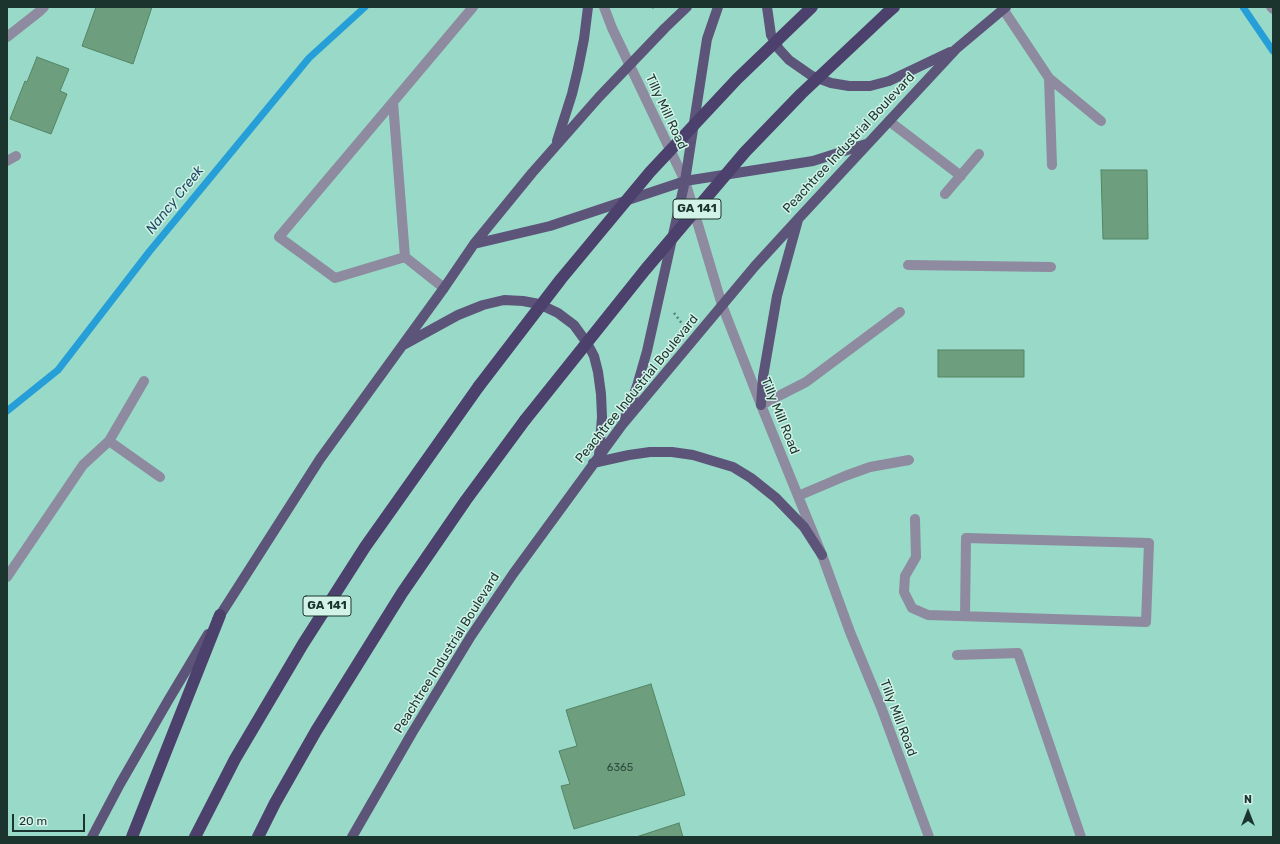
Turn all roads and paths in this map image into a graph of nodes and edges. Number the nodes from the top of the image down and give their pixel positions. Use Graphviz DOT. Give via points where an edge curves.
graph roads {
  1 [pos="44,7"];
  2 [pos="473,7"];
  3 [pos="588,7"];
  4 [pos="604,7"];
  5 [pos="687,7"];
  6 [pos="718,7"];
  7 [pos="767,7"];
  8 [pos="812,7"];
  9 [pos="1004,8"];
  10 [pos="890,10"];
  11 [pos="7,37"];
  12 [pos="956,49"];
  13 [pos="629,65"];
  14 [pos="1049,78"];
  15 [pos="394,102"];
  16 [pos="889,121"];
  17 [pos="1101,121"];
  18 [pos="868,143"];
  19 [pos="556,145"];
  20 [pos="979,154"];
  21 [pos="1052,165"];
  22 [pos="961,176"];
  23 [pos="685,181"];
  24 [pos="946,194"];
  25 [pos="799,218"];
  26 [pos="474,244"];
  27 [pos="405,257"];
  28 [pos="908,265"];
  29 [pos="1052,267"];
  30 [pos="444,288"];
  31 [pos="722,305"];
  32 [pos="672,310"];
  33 [pos="900,312"];
  34 [pos="686,328"];
  35 [pos="402,346"];
  36 [pos="144,381"];
  37 [pos="761,406"];
  38 [pos="622,425"];
  39 [pos="109,441"];
  40 [pos="596,459"];
  41 [pos="909,460"];
  42 [pos="160,477"];
  43 [pos="798,496"];
  44 [pos="915,519"];
  45 [pos="822,555"];
  46 [pos="7,577"];
  47 [pos="220,615"];
  48 [pos="965,616"];
  49 [pos="957,654"];
  50 [pos="927,833"];
  51 [pos="1077,836"];
  52 [pos="92,837"];
  53 [pos="132,837"];
  54 [pos="194,837"];
  55 [pos="258,837"];
  56 [pos="352,837"];
  57 [pos="933,837"];
  1 -- 11 [label="street"];
  2 -- 15 [label="street"];
  3 -- 19 [label="main road" via="578,69"];
  4 -- 13 [label="street, Tilly Mill Road"];
  5 -- 13 [label="main road"];
  6 -- 23 [label="main road" via="707,39"];
  7 -- 12 [label="main road" via="771,35 779,49 789,60 812,76 832,83 870,86 890,81"];
  8 -- 54 [label="highway, GA 141, bridge" via="737,79 650,172 561,279 479,386 365,547 303,644 235,759"];
  9 -- 12 [label="main road, Peachtree Industrial Boulevard"];
  9 -- 14 [label="street"];
  10 -- 55 [label="highway, GA 141, bridge" via="801,94 745,152 645,270 525,420 402,593 316,731"];
  12 -- 16 [label="main road, Peachtree Industrial Boulevard"];
  13 -- 19 [label="main road"];
  13 -- 23 [label="street, Tilly Mill Road"];
  14 -- 17 [label="street"];
  14 -- 21 [label="street"];
  15 -- 27 [label="street"];
  15 -- 27 [label="street" via="279,237 335,278"];
  16 -- 18 [label="main road, Peachtree Industrial Boulevard"];
  16 -- 22 [label="street"];
  18 -- 23 [label="main road" via="813,161"];
  18 -- 25 [label="main road, Peachtree Industrial Boulevard"];
  19 -- 26 [label="main road"];
  20 -- 22 [label="street"];
  22 -- 24 [label="street"];
  23 -- 26 [label="main road" via="550,226"];
  23 -- 31 [label="street, Tilly Mill Road"];
  23 -- 38 [label="main road" via="647,351"];
  25 -- 31 [label="main road, Peachtree Industrial Boulevard"];
  25 -- 37 [label="main road" via="777,296 763,376"];
  26 -- 30 [label="main road"];
  27 -- 30 [label="street"];
  28 -- 29 [label="street"];
  30 -- 35 [label="main road"];
  31 -- 37 [label="street, Tilly Mill Road"];
  31 -- 38 [label="main road, Peachtree Industrial Boulevard"];
  32 -- 34 [label="path"];
  33 -- 37 [label="street" via="806,382"];
  35 -- 40 [label="main road" via="458,315 504,300 539,304 558,313 574,325 594,356 602,417"];
  35 -- 47 [label="main road" via="320,459"];
  36 -- 39 [label="street"];
  37 -- 43 [label="street, Tilly Mill Road"];
  38 -- 40 [label="main road, Peachtree Industrial Boulevard"];
  39 -- 42 [label="street"];
  39 -- 46 [label="street" via="83,465"];
  40 -- 45 [label="main road" via="650,452 672,452 693,455 732,467 776,498 804,527"];
  40 -- 56 [label="main road, Peachtree Industrial Boulevard" via="471,636"];
  41 -- 43 [label="street" via="870,467"];
  43 -- 45 [label="street, Tilly Mill Road"];
  44 -- 48 [label="street" via="916,557 905,576 904,592 912,608 928,615"];
  45 -- 50 [label="street, Tilly Mill Road"];
  47 -- 52 [label="main road" via="165,705"];
  47 -- 53 [label="highway"];
  48 -- 48 [label="street" via="1146,622 1149,543 966,538"];
  49 -- 51 [label="street" via="1018,653"];
  50 -- 57 [label="street, Tilly Mill Road"];
}
